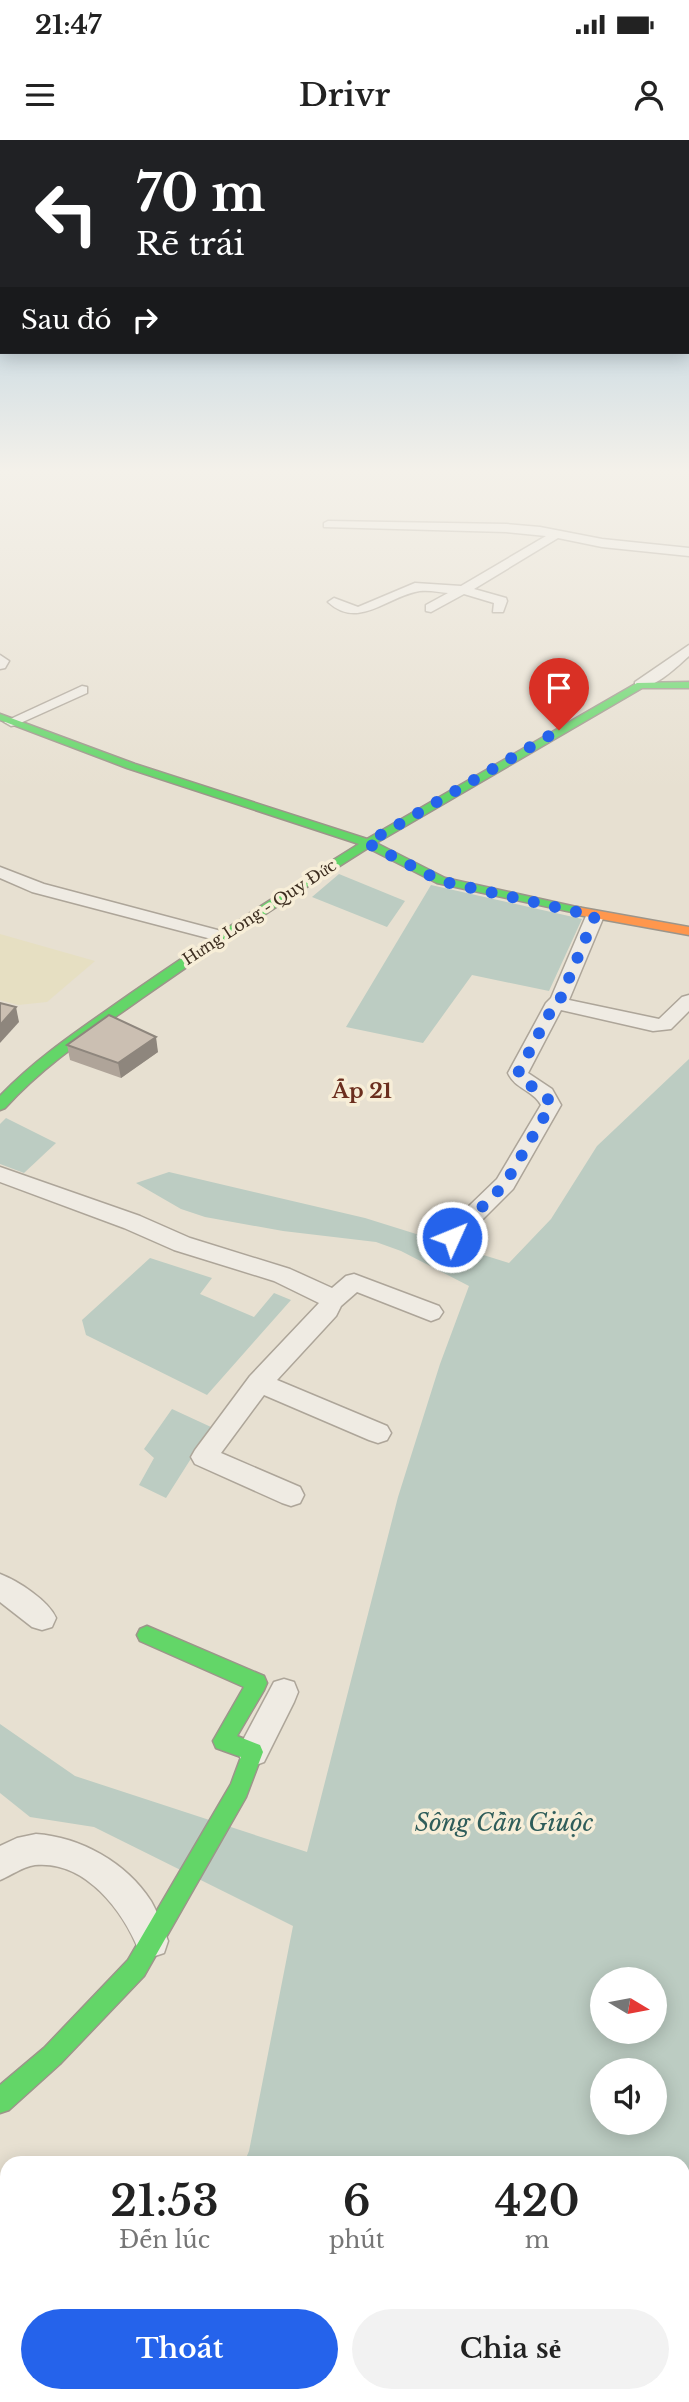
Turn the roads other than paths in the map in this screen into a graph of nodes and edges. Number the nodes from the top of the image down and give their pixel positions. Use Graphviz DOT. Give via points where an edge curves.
graph roads {
  1 [pos="482,579"];
  2 [pos="463,590"];
  3 [pos="334,602"];
  4 [pos="431,608"];
  5 [pos="498,609"];
  6 [pos="689,649"];
  7 [pos="0,659"];
  8 [pos="0,665"];
  9 [pos="640,685"];
  10 [pos="689,685"];
  11 [pos="82,691"];
  12 [pos="5,720"];
  13 [pos="367,843"];
  14 [pos="0,872"];
  15 [pos="595,916"];
  16 [pos="689,931"];
  17 [pos="219,936"];
  18 [pos="559,1002"];
  19 [pos="689,1002"];
  20 [pos="7,1096"];
  21 [pos="0,1174"];
  22 [pos="452,1237"];
  23 [pos="332,1301"];
  24 [pos="431,1312"];
  25 [pos="259,1383"];
  26 [pos="378,1433"];
  27 [pos="291,1495"];
  28 [pos="0,1586"];
  29 [pos="42,1618"];
  30 [pos="147,1635"];
  31 [pos="284,1692"];
  32 [pos="253,1752"];
  33 [pos="0,1864"];
  34 [pos="152,1941"];
  35 [pos="0,2101"];
  1 -- 2 [label="street"];
  2 -- 3 [label="street" via="415,587 359,611"];
  2 -- 4 [label="street"];
  2 -- 5 [label="street" via="501,601"];
  6 -- 9 [label="street"];
  7 -- 8 [label="street"];
  9 -- 10 [label="street"];
  9 -- 13 [label="street, Hưng Long - Quy Đức"];
  11 -- 12 [label="street"];
  12 -- 13 [label="street"];
  13 -- 15 [label="street" via="441,881"];
  13 -- 17 [label="street, Hưng Long - Quy Đức"];
  14 -- 17 [label="street" via="38,888"];
  15 -- 16 [label="street"];
  15 -- 18 [label="street"];
  17 -- 20 [label="street, Hưng Long - Quy Đức" via="19,1082 0,1105"];
  18 -- 19 [label="street" via="664,1025"];
  18 -- 22 [label="street" via="518,1073 521,1080 545,1094 551,1105 505,1184"];
  21 -- 23 [label="street" via="183,1244 282,1275"];
  23 -- 24 [label="street" via="354,1282"];
  23 -- 25 [label="street"];
  25 -- 26 [label="street"];
  25 -- 27 [label="street" via="204,1457"];
  28 -- 29 [label="street"];
  30 -- 32 [label="street" via="257,1683 223,1741"];
  31 -- 32 [label="street"];
  32 -- 34 [label="street" via="239,1790"];
  33 -- 34 [label="street" via="25,1849 63,1852 113,1882 136,1908"];
  34 -- 35 [label="street" via="136,1968 52,2056"];
}
